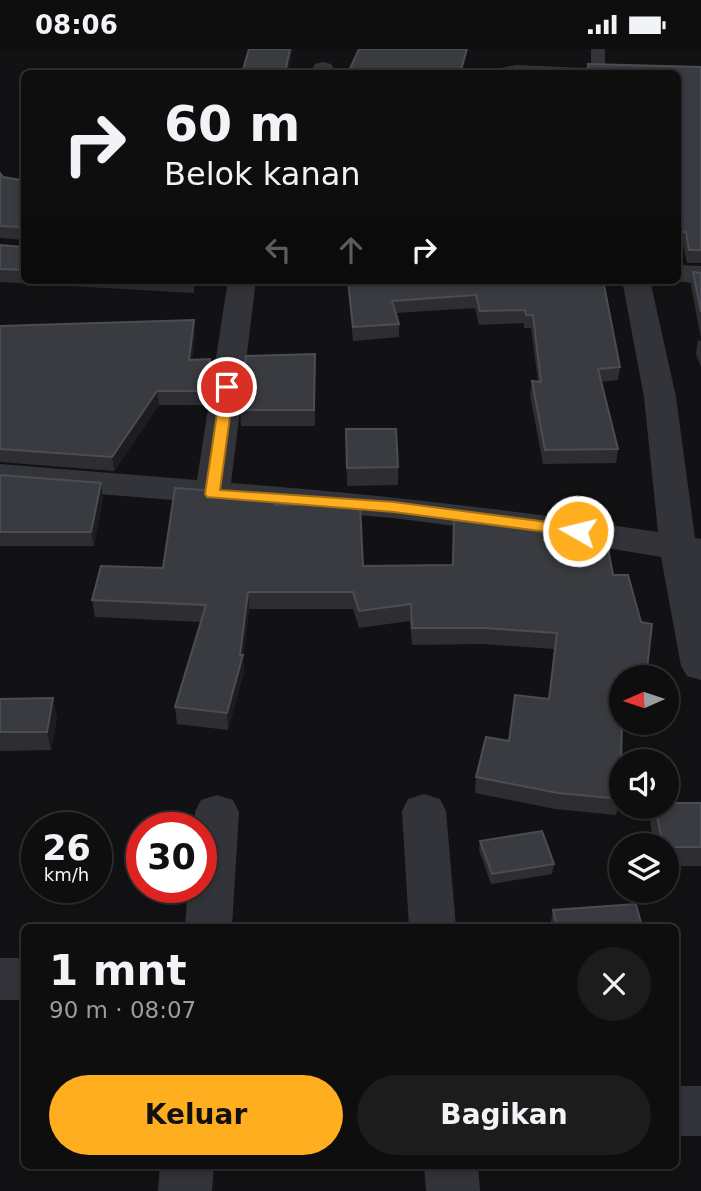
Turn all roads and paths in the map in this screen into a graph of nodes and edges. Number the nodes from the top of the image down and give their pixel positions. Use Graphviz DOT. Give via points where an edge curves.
graph roads {
  1 [pos="598,49"];
  2 [pos="511,70"];
  3 [pos="540,70"];
  4 [pos="591,70"];
  5 [pos="681,274"];
  6 [pos="701,275"];
  7 [pos="241,284"];
  8 [pos="637,284"];
  9 [pos="0,475"];
  10 [pos="212,494"];
  11 [pos="690,549"];
  12 [pos="701,666"];
  13 [pos="424,811"];
  14 [pos="210,903"];
  15 [pos="208,924"];
  16 [pos="433,924"];
  17 [pos="0,979"];
  18 [pos="21,979"];
  19 [pos="679,1111"];
  20 [pos="701,1111"];
  21 [pos="187,1169"];
  22 [pos="451,1169"];
  23 [pos="185,1191"];
  24 [pos="453,1191"];
  1 -- 4 [label="lane" via="598,67"];
  2 -- 3 [label="lane"];
  5 -- 6 [label="street"];
  7 -- 10 [label="street"];
  8 -- 11 [label="street"];
  9 -- 10 [label="street"];
  10 -- 11 [label="street" via="394,507"];
  11 -- 12 [label="street"];
  13 -- 16 [label="street"];
  14 -- 15 [label="street"];
  17 -- 18 [label="street"];
  19 -- 20 [label="street"];
  21 -- 23 [label="street"];
  22 -- 24 [label="street"];
}
